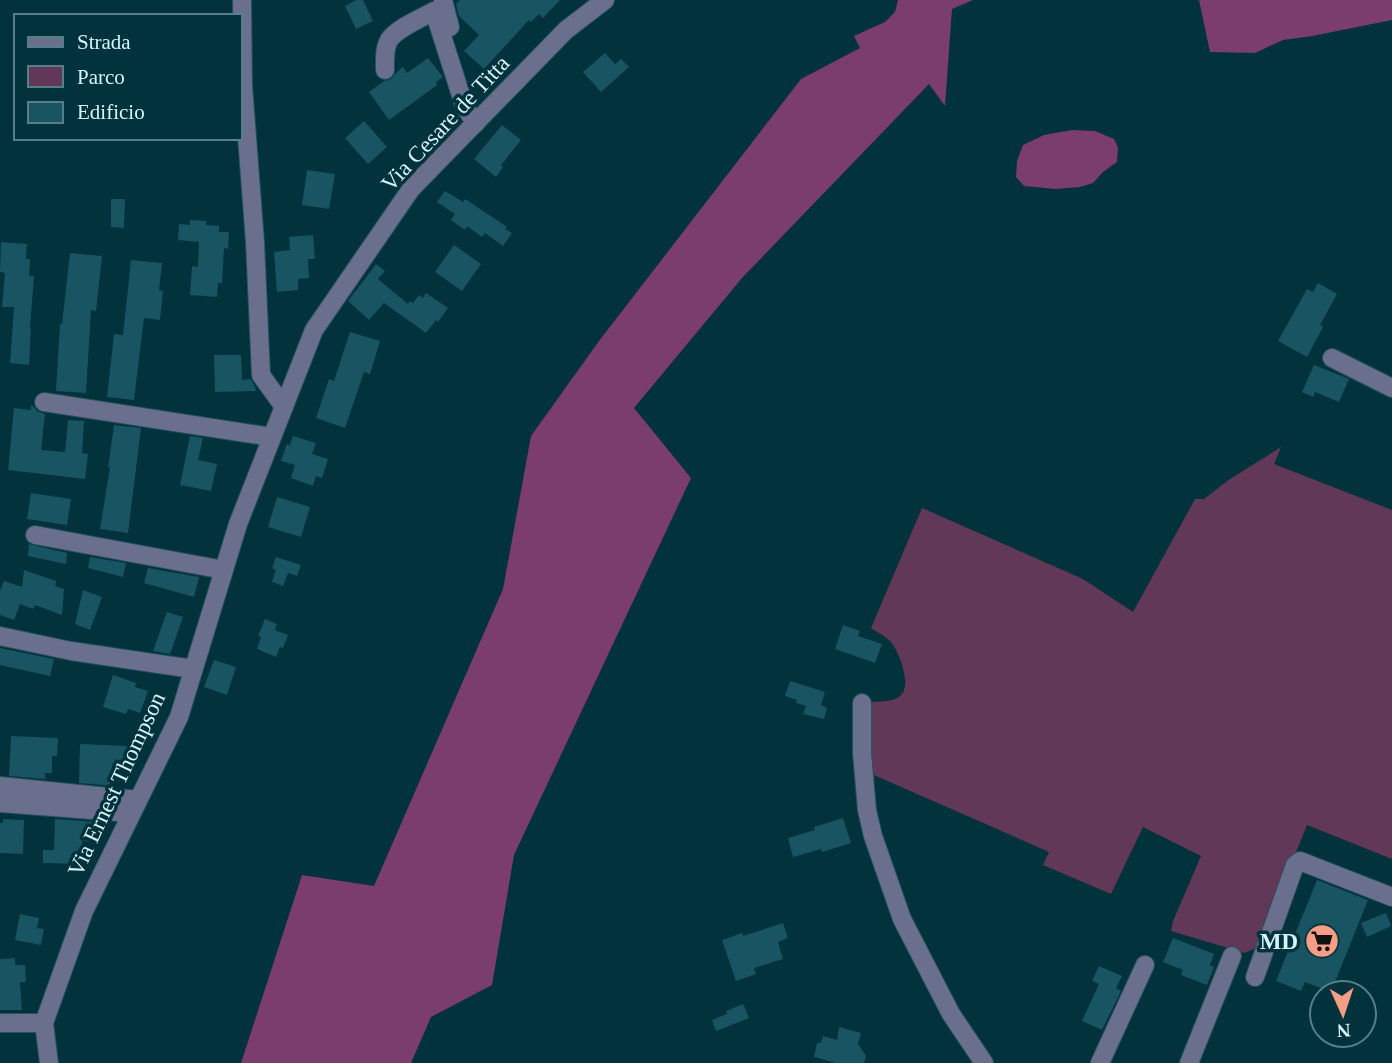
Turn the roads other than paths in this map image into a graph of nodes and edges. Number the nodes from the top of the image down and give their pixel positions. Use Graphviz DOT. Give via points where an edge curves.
graph roads {
  1 [pos="242,0"];
  2 [pos="443,0"];
  3 [pos="597,2"];
  4 [pos="385,70"];
  5 [pos="480,119"];
  6 [pos="1332,358"];
  7 [pos="1392,388"];
  8 [pos="44,402"];
  9 [pos="284,407"];
  10 [pos="272,437"];
  11 [pos="35,535"];
  12 [pos="224,570"];
  13 [pos="0,636"];
  14 [pos="193,669"];
  15 [pos="862,703"];
  16 [pos="0,786"];
  17 [pos="0,803"];
  18 [pos="134,807"];
  19 [pos="1392,897"];
  20 [pos="1232,956"];
  21 [pos="1145,965"];
  22 [pos="1255,976"];
  23 [pos="0,1023"];
  24 [pos="44,1023"];
  25 [pos="49,1063"];
  26 [pos="984,1063"];
  27 [pos="1100,1063"];
  28 [pos="1189,1063"];
  1 -- 9 [label="street" via="261,375"];
  2 -- 5 [label="street"];
  3 -- 5 [label="street, Via Cesare de Titta"];
  4 -- 5 [label="street" via="390,40 434,11 465,108"];
  5 -- 9 [label="street, Via Cesare de Titta" via="411,189 314,330"];
  6 -- 7 [label="street"];
  8 -- 10 [label="street"];
  9 -- 10 [label="street, Via Ernest Thompson"];
  10 -- 12 [label="street, Via Ernest Thompson"];
  11 -- 12 [label="street"];
  12 -- 14 [label="street, Via Ernest Thompson"];
  13 -- 14 [label="street"];
  14 -- 18 [label="street, Via Ernest Thompson" via="179,717"];
  15 -- 26 [label="street" via="862,753 873,836 902,919 951,1014"];
  16 -- 18 [label="street"];
  17 -- 18 [label="street"];
  18 -- 24 [label="street, Via Ernest Thompson" via="84,911"];
  19 -- 22 [label="street" via="1300,861"];
  20 -- 28 [label="street"];
  21 -- 27 [label="street"];
  23 -- 24 [label="street"];
  24 -- 25 [label="street, Via Ernest Thompson"];
}
